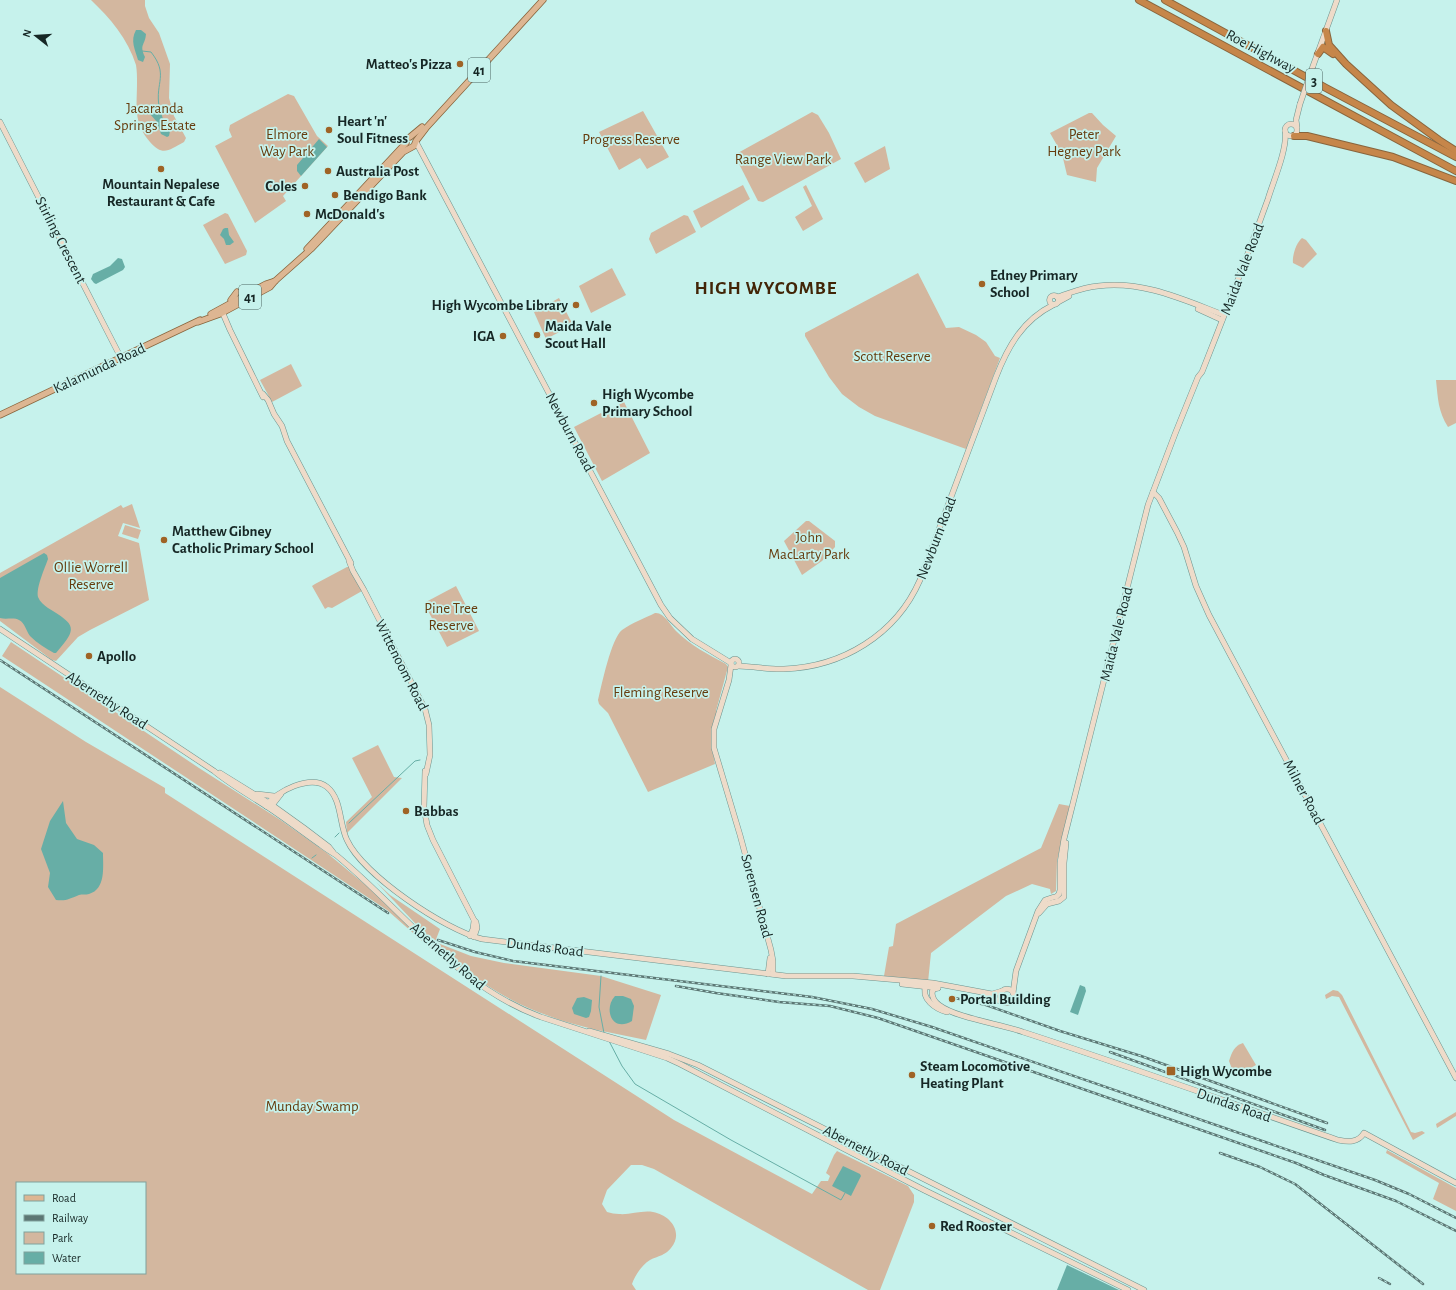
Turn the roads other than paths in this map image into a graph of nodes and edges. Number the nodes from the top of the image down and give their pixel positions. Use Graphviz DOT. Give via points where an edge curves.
graph roads {
  1 [pos="539,0"];
  2 [pos="543,0"];
  3 [pos="1139,0"];
  4 [pos="1166,0"];
  5 [pos="1337,0"];
  6 [pos="1326,31"];
  7 [pos="1318,54"];
  8 [pos="1340,58"];
  9 [pos="1297,111"];
  10 [pos="0,122"];
  11 [pos="1287,125"];
  12 [pos="1297,128"];
  13 [pos="1285,132"];
  14 [pos="1294,136"];
  15 [pos="414,139"];
  16 [pos="406,143"];
  17 [pos="412,147"];
  18 [pos="1456,151"];
  19 [pos="1456,157"];
  20 [pos="1279,165"];
  21 [pos="390,166"];
  22 [pos="1456,171"];
  23 [pos="1456,181"];
  24 [pos="368,182"];
  25 [pos="439,186"];
  26 [pos="352,205"];
  27 [pos="330,222"];
  28 [pos="298,260"];
  29 [pos="275,281"];
  30 [pos="237,292"];
  31 [pos="227,305"];
  32 [pos="220,311"];
  33 [pos="1223,318"];
  34 [pos="122,358"];
  35 [pos="0,415"];
  36 [pos="1152,495"];
  37 [pos="0,629"];
  38 [pos="735,664"];
  39 [pos="214,771"];
  40 [pos="283,791"];
  41 [pos="251,792"];
  42 [pos="274,796"];
  43 [pos="269,805"];
  44 [pos="1067,832"];
  45 [pos="1037,916"];
  46 [pos="472,936"];
  47 [pos="1016,971"];
  48 [pos="770,974"];
  49 [pos="882,980"];
  50 [pos="928,985"];
  51 [pos="918,986"];
  52 [pos="938,988"];
  53 [pos="1003,990"];
  54 [pos="1013,993"];
  55 [pos="932,995"];
  56 [pos="986,995"];
  57 [pos="928,1000"];
  58 [pos="1004,1002"];
  59 [pos="956,1013"];
  60 [pos="580,1030"];
  61 [pos="1456,1078"];
  62 [pos="1456,1182"];
  63 [pos="1128,1290"];
  64 [pos="1144,1290"];
  1 -- 15 [label="main road, Kalamunda Road / 41"];
  2 -- 15 [label="main road, Kalamunda Road / 41"];
  3 -- 22 [label="highway, Roe Highway / 3"];
  4 -- 19 [label="highway, Roe Highway / 3"];
  5 -- 6 [label="main road"];
  6 -- 7 [label="main road"];
  6 -- 8 [label="highway" via="1328,43"];
  7 -- 8 [label="highway" via="1320,49 1324,48"];
  7 -- 9 [label="main road, bridge"];
  8 -- 18 [label="highway" via="1390,105"];
  9 -- 11 [label="main road"];
  9 -- 12 [label="main road"];
  10 -- 34 [label="main road, Stirling Crescent"];
  11 -- 12 [label="main road" via="1293,124"];
  11 -- 13 [label="main road"];
  12 -- 14 [label="main road"];
  13 -- 14 [label="main road"];
  13 -- 20 [label="main road, Maida Vale Road"];
  14 -- 20 [label="main road, Maida Vale Road" via="1286,146"];
  14 -- 23 [label="highway" via="1307,136 1393,157"];
  15 -- 16 [label="main road, Kalamunda Road / 41" via="406,140"];
  15 -- 17 [label="main road, Kalamunda Road / 41"];
  15 -- 25 [label="main road, Newburn Road"];
  16 -- 17 [label="main road"];
  16 -- 24 [label="main road, Kalamunda Road / 41"];
  17 -- 21 [label="main road, Kalamunda Road / 41" via="403,152"];
  17 -- 25 [label="main road, Newburn Road" via="418,152"];
  20 -- 33 [label="main road, Maida Vale Road" via="1251,248"];
  21 -- 24 [label="main road" via="372,183"];
  21 -- 26 [label="main road, Kalamunda Road / 41"];
  24 -- 27 [label="main road, Kalamunda Road / 41"];
  25 -- 38 [label="main road, Newburn Road" via="661,605 675,624 692,639"];
  26 -- 27 [label="main road"];
  26 -- 28 [label="main road, Kalamunda Road / 41"];
  27 -- 28 [label="main road, Kalamunda Road / 41"];
  28 -- 29 [label="main road, Kalamunda Road / 41"];
  29 -- 31 [label="main road, Kalamunda Road / 41"];
  29 -- 32 [label="main road, Kalamunda Road / 41" via="270,287"];
  30 -- 31 [label="main road"];
  31 -- 32 [label="main road, Kalamunda Road / 41"];
  32 -- 34 [label="main road, Kalamunda Road / 41"];
  32 -- 46 [label="main road, Wittenoom Road" via="423,703 428,721 429,742 424,807 427,826 474,920"];
  33 -- 36 [label="main road, Maida Vale Road" via="1201,379"];
  33 -- 38 [label="main road, Newburn Road" via="1162,292 1136,286 1097,286 1054,301 1016,336 1004,357 920,580 897,616 878,635 858,649 832,661 783,670"];
  34 -- 35 [label="main road, Kalamunda Road"];
  36 -- 44 [label="main road, Maida Vale Road"];
  36 -- 61 [label="main road, Milner Road" via="1158,498 1181,542 1209,615"];
  37 -- 39 [label="main road, Abernethy Road"];
  38 -- 48 [label="main road, Sorensen Road" via="714,729 714,748 771,950 773,961"];
  39 -- 41 [label="main road, Abernethy Road"];
  39 -- 43 [label="main road, Abernethy Road"];
  40 -- 42 [label="main road, Dundas Road"];
  40 -- 43 [label="main road"];
  40 -- 46 [label="main road, Dundas Road" via="306,782 316,782 328,788 336,798 346,839 363,863 390,887 439,920"];
  41 -- 42 [label="main road"];
  41 -- 43 [label="main road, Abernethy Road"];
  42 -- 43 [label="main road, Dundas Road"];
  43 -- 60 [label="main road, Abernethy Road" via="368,883 465,975 500,998 526,1011"];
  44 -- 45 [label="main road, Maida Vale Road" via="1061,853 1060,892 1055,897 1043,901"];
  44 -- 45 [label="main road, Maida Vale Road" via="1064,896 1059,901 1047,904"];
  45 -- 47 [label="main road, Maida Vale Road"];
  46 -- 48 [label="main road, Dundas Road" via="505,943"];
  47 -- 53 [label="main road, Maida Vale Road" via="1009,986"];
  47 -- 54 [label="main road, Maida Vale Road"];
  48 -- 49 [label="main road, Dundas Road" via="840,975"];
  49 -- 50 [label="main road, Dundas Road"];
  49 -- 51 [label="main road, Dundas Road"];
  50 -- 51 [label="main road, Dundas Road"];
  50 -- 52 [label="main road, Dundas Road"];
  50 -- 55 [label="main road"];
  50 -- 56 [label="main road, Dundas Road" via="956,987"];
  50 -- 57 [label="main road" via="925,991"];
  51 -- 57 [label="main road, Dundas Road"];
  52 -- 55 [label="main road" via="933,990"];
  52 -- 56 [label="main road, Dundas Road"];
  53 -- 54 [label="main road" via="1008,989"];
  53 -- 56 [label="main road"];
  53 -- 58 [label="main road" via="1000,997"];
  54 -- 58 [label="main road" via="1012,1000"];
  55 -- 59 [label="main road, Dundas Road" via="938,1004"];
  56 -- 58 [label="main road"];
  57 -- 59 [label="main road, Dundas Road" via="937,1008"];
  59 -- 62 [label="main road, Dundas Road" via="1023,1032 1338,1140 1353,1142 1364,1133"];
  60 -- 63 [label="main road, Abernethy Road" via="680,1064 924,1190"];
  60 -- 64 [label="main road, Abernethy Road" via="600,1033 698,1065"];
}
